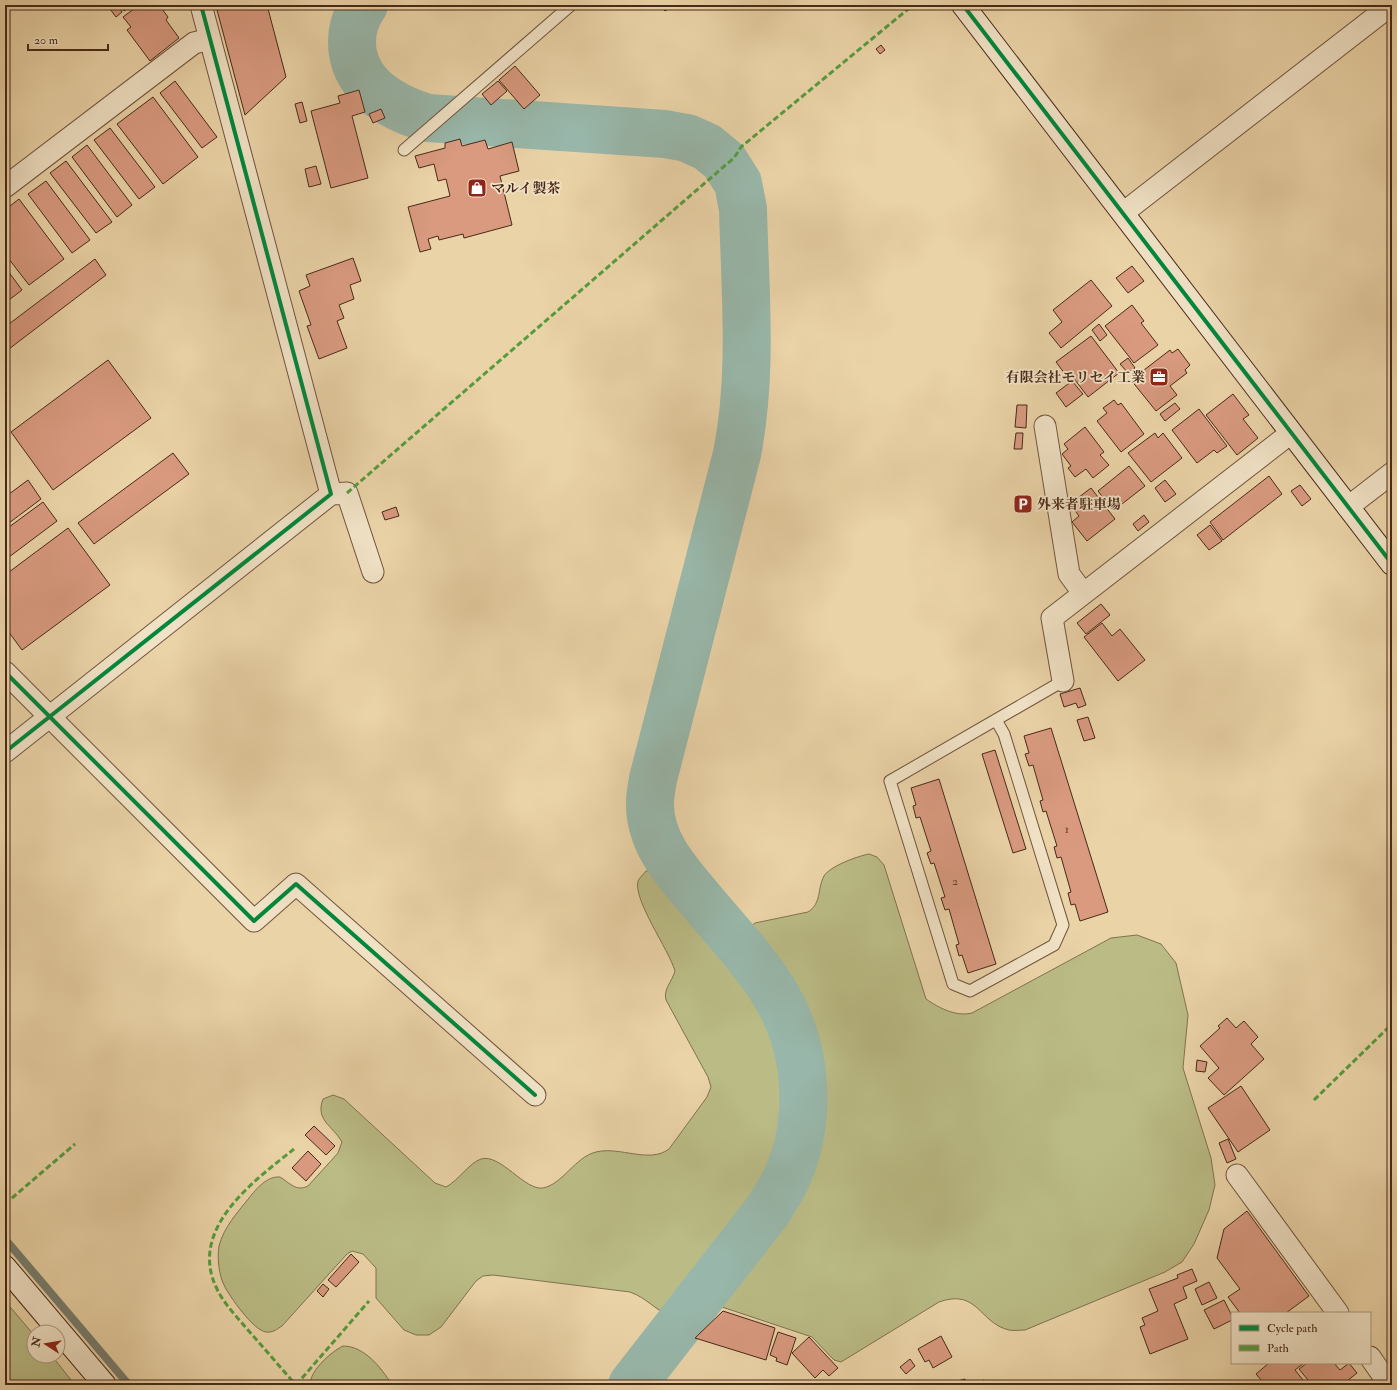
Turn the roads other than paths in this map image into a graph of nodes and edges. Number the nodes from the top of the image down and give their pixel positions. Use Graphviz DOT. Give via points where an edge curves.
graph roads {
  1 [pos="201,5"];
  2 [pos="570,5"];
  3 [pos="963,5"];
  4 [pos="1390,5"];
  5 [pos="210,39"];
  6 [pos="404,150"];
  7 [pos="5,187"];
  8 [pos="1122,213"];
  9 [pos="1045,426"];
  10 [pos="1291,433"];
  11 [pos="1392,473"];
  12 [pos="331,494"];
  13 [pos="1348,506"];
  14 [pos="1392,564"];
  15 [pos="373,572"];
  16 [pos="1083,593"];
  17 [pos="5,672"];
  18 [pos="1063,681"];
  19 [pos="50,716"];
  20 [pos="996,720"];
  21 [pos="5,752"];
  22 [pos="535,1095"];
  23 [pos="1237,1175"];
  24 [pos="5,1267"];
  25 [pos="1337,1312"];
  26 [pos="1371,1358"];
  27 [pos="105,1385"];
  28 [pos="1385,1385"];
  1 -- 5 [label="street"];
  2 -- 6 [label="lane"];
  3 -- 8 [label="street"];
  4 -- 8 [label="street"];
  5 -- 7 [label="street" via="194,43"];
  5 -- 12 [label="street"];
  8 -- 10 [label="street"];
  9 -- 16 [label="street" via="1069,574"];
  10 -- 13 [label="street"];
  10 -- 16 [label="street"];
  11 -- 13 [label="street"];
  12 -- 15 [label="street" via="347,493"];
  12 -- 19 [label="street"];
  13 -- 14 [label="street"];
  16 -- 18 [label="street" via="1052,618"];
  17 -- 19 [label="street"];
  18 -- 20 [label="lane"];
  19 -- 21 [label="street"];
  19 -- 22 [label="street" via="254,921 296,884"];
  20 -- 20 [label="lane" via="890,782 953,984 970,991 1054,945 1063,925 1004,734"];
  23 -- 25 [label="street"];
  24 -- 27 [label="street"];
  26 -- 28 [label="street" via="1384,1377"];
}
